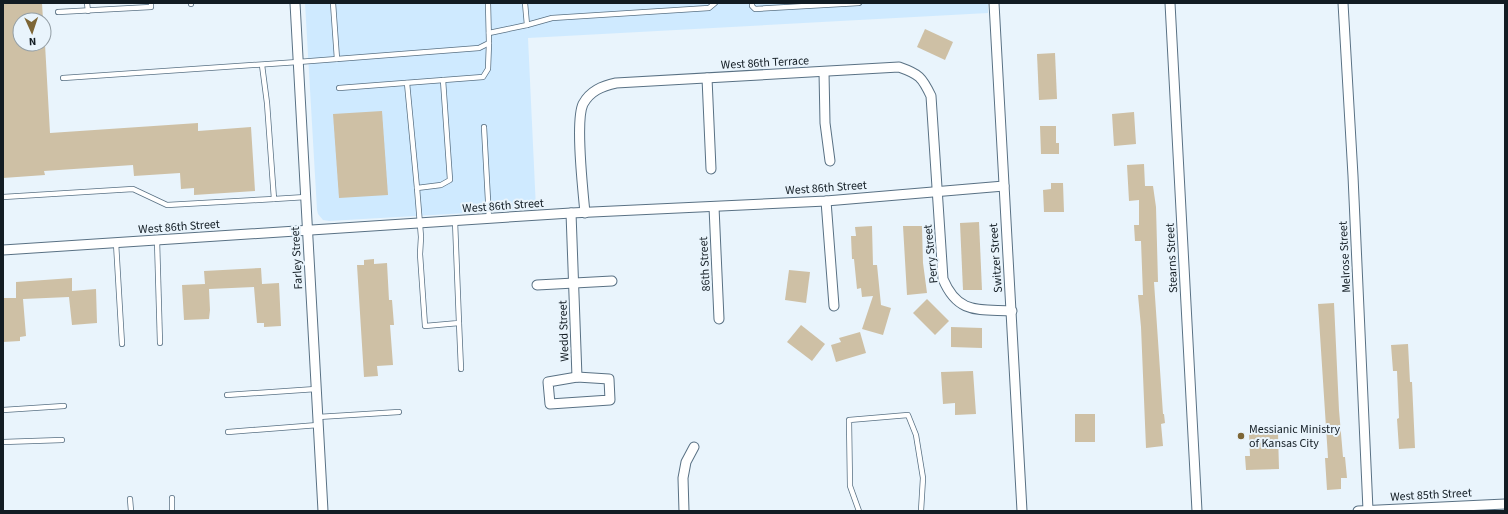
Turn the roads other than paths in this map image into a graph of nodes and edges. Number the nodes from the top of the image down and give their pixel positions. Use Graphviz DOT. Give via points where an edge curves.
graph roads {
  1 [pos="87,3"];
  2 [pos="122,3"];
  3 [pos="152,3"];
  4 [pos="295,3"];
  5 [pos="333,3"];
  6 [pos="488,3"];
  7 [pos="525,3"];
  8 [pos="715,3"];
  9 [pos="752,3"];
  10 [pos="859,3"];
  11 [pos="994,3"];
  12 [pos="1170,3"];
  13 [pos="1343,3"];
  14 [pos="123,9"];
  15 [pos="88,11"];
  16 [pos="58,12"];
  17 [pos="527,25"];
  18 [pos="489,33"];
  19 [pos="489,43"];
  20 [pos="337,59"];
  21 [pos="298,62"];
  22 [pos="262,65"];
  23 [pos="824,72"];
  24 [pos="62,78"];
  25 [pos="707,78"];
  26 [pos="443,80"];
  27 [pos="407,83"];
  28 [pos="339,88"];
  29 [pos="484,127"];
  30 [pos="830,161"];
  31 [pos="711,169"];
  32 [pos="1004,186"];
  33 [pos="416,188"];
  34 [pos="938,192"];
  35 [pos="3,197"];
  36 [pos="306,197"];
  37 [pos="274,199"];
  38 [pos="826,201"];
  39 [pos="714,207"];
  40 [pos="570,213"];
  41 [pos="585,213"];
  42 [pos="489,219"];
  43 [pos="455,221"];
  44 [pos="419,224"];
  45 [pos="308,231"];
  46 [pos="156,240"];
  47 [pos="116,243"];
  48 [pos="3,250"];
  49 [pos="612,281"];
  50 [pos="574,284"];
  51 [pos="537,285"];
  52 [pos="834,306"];
  53 [pos="1012,311"];
  54 [pos="720,319"];
  55 [pos="459,323"];
  56 [pos="160,343"];
  57 [pos="122,344"];
  58 [pos="461,369"];
  59 [pos="577,377"];
  60 [pos="316,389"];
  61 [pos="227,395"];
  62 [pos="64,406"];
  63 [pos="3,410"];
  64 [pos="399,412"];
  65 [pos="318,421"];
  66 [pos="228,432"];
  67 [pos="62,440"];
  68 [pos="3,442"];
  69 [pos="694,447"];
  70 [pos="172,498"];
  71 [pos="130,499"];
  72 [pos="1505,504"];
  73 [pos="1368,510"];
  74 [pos="131,511"];
  75 [pos="172,511"];
  76 [pos="323,511"];
  77 [pos="684,511"];
  78 [pos="859,511"];
  79 [pos="921,511"];
  80 [pos="1022,511"];
  81 [pos="1197,511"];
  82 [pos="1358,511"];
  1 -- 15 [label="lane"];
  2 -- 14 [label="lane"];
  3 -- 14 [label="lane" via="151,7"];
  4 -- 21 [label="street, Farley Street"];
  5 -- 20 [label="lane"];
  6 -- 18 [label="lane"];
  7 -- 17 [label="lane"];
  8 -- 17 [label="lane" via="709,8 552,18"];
  9 -- 10 [label="lane" via="754,9"];
  11 -- 32 [label="street, Switzer Street"];
  12 -- 81 [label="street, Stearns Street"];
  13 -- 73 [label="street, Melrose Street"];
  14 -- 15 [label="lane"];
  15 -- 16 [label="lane"];
  17 -- 18 [label="lane"];
  18 -- 19 [label="lane"];
  19 -- 20 [label="lane" via="479,48"];
  19 -- 26 [label="lane" via="488,70 483,77"];
  20 -- 21 [label="lane"];
  21 -- 22 [label="lane"];
  21 -- 36 [label="street, Farley Street"];
  22 -- 24 [label="lane"];
  22 -- 37 [label="lane"];
  23 -- 25 [label="street, West 86th Terrace"];
  23 -- 30 [label="street, West 86th Terrace" via="825,123"];
  23 -- 34 [label="street, West 86th Terrace" via="899,67 913,72 923,81 931,96"];
  25 -- 31 [label="street, West 86th Terrace"];
  25 -- 41 [label="street, West 86th Terrace" via="616,83 603,86 592,93 583,105 579,121"];
  26 -- 27 [label="lane"];
  26 -- 33 [label="lane" via="450,180 441,185"];
  27 -- 28 [label="lane"];
  27 -- 33 [label="lane"];
  29 -- 42 [label="lane"];
  32 -- 34 [label="street, West 86th Street"];
  32 -- 53 [label="street, Switzer Street"];
  33 -- 44 [label="lane"];
  34 -- 38 [label="street, West 86th Street"];
  34 -- 53 [label="street, Perry Street" via="944,279 948,291 957,301 968,307"];
  35 -- 37 [label="lane" via="133,189 167,205"];
  36 -- 37 [label="lane"];
  36 -- 45 [label="street, Farley Street"];
  38 -- 39 [label="street, West 86th Street"];
  38 -- 52 [label="street"];
  39 -- 41 [label="street, West 86th Street"];
  39 -- 54 [label="street, 86th Street"];
  40 -- 41 [label="street, West 86th Street"];
  40 -- 42 [label="street, West 86th Street"];
  40 -- 50 [label="street, Wedd Street"];
  42 -- 43 [label="street, West 86th Street"];
  43 -- 44 [label="street, West 86th Street"];
  43 -- 55 [label="lane"];
  44 -- 45 [label="street, West 86th Street"];
  44 -- 55 [label="lane" via="425,326"];
  45 -- 46 [label="street, West 86th Street"];
  45 -- 60 [label="street, Farley Street"];
  46 -- 47 [label="street, West 86th Street"];
  46 -- 56 [label="lane"];
  47 -- 48 [label="street, West 86th Street"];
  47 -- 57 [label="lane"];
  49 -- 50 [label="street, Wedd Street"];
  50 -- 51 [label="street, Wedd Street"];
  50 -- 59 [label="street, Wedd Street"];
  53 -- 80 [label="street, Switzer Street"];
  55 -- 58 [label="lane"];
  59 -- 59 [label="street, Wedd Street" via="548,382 550,404 610,400 609,379"];
  60 -- 61 [label="lane"];
  60 -- 65 [label="street, Farley Street"];
  62 -- 63 [label="lane"];
  64 -- 65 [label="lane"];
  65 -- 66 [label="lane"];
  65 -- 76 [label="street, Farley Street"];
  67 -- 68 [label="lane"];
  69 -- 77 [label="street" via="686,462 683,478"];
  70 -- 75 [label="lane"];
  71 -- 74 [label="lane"];
  72 -- 73 [label="street, West 85th Street"];
  73 -- 82 [label="street, West 85th Street"];
  78 -- 79 [label="lane" via="850,486 849,420 908,415 916,435 923,478"];
}
